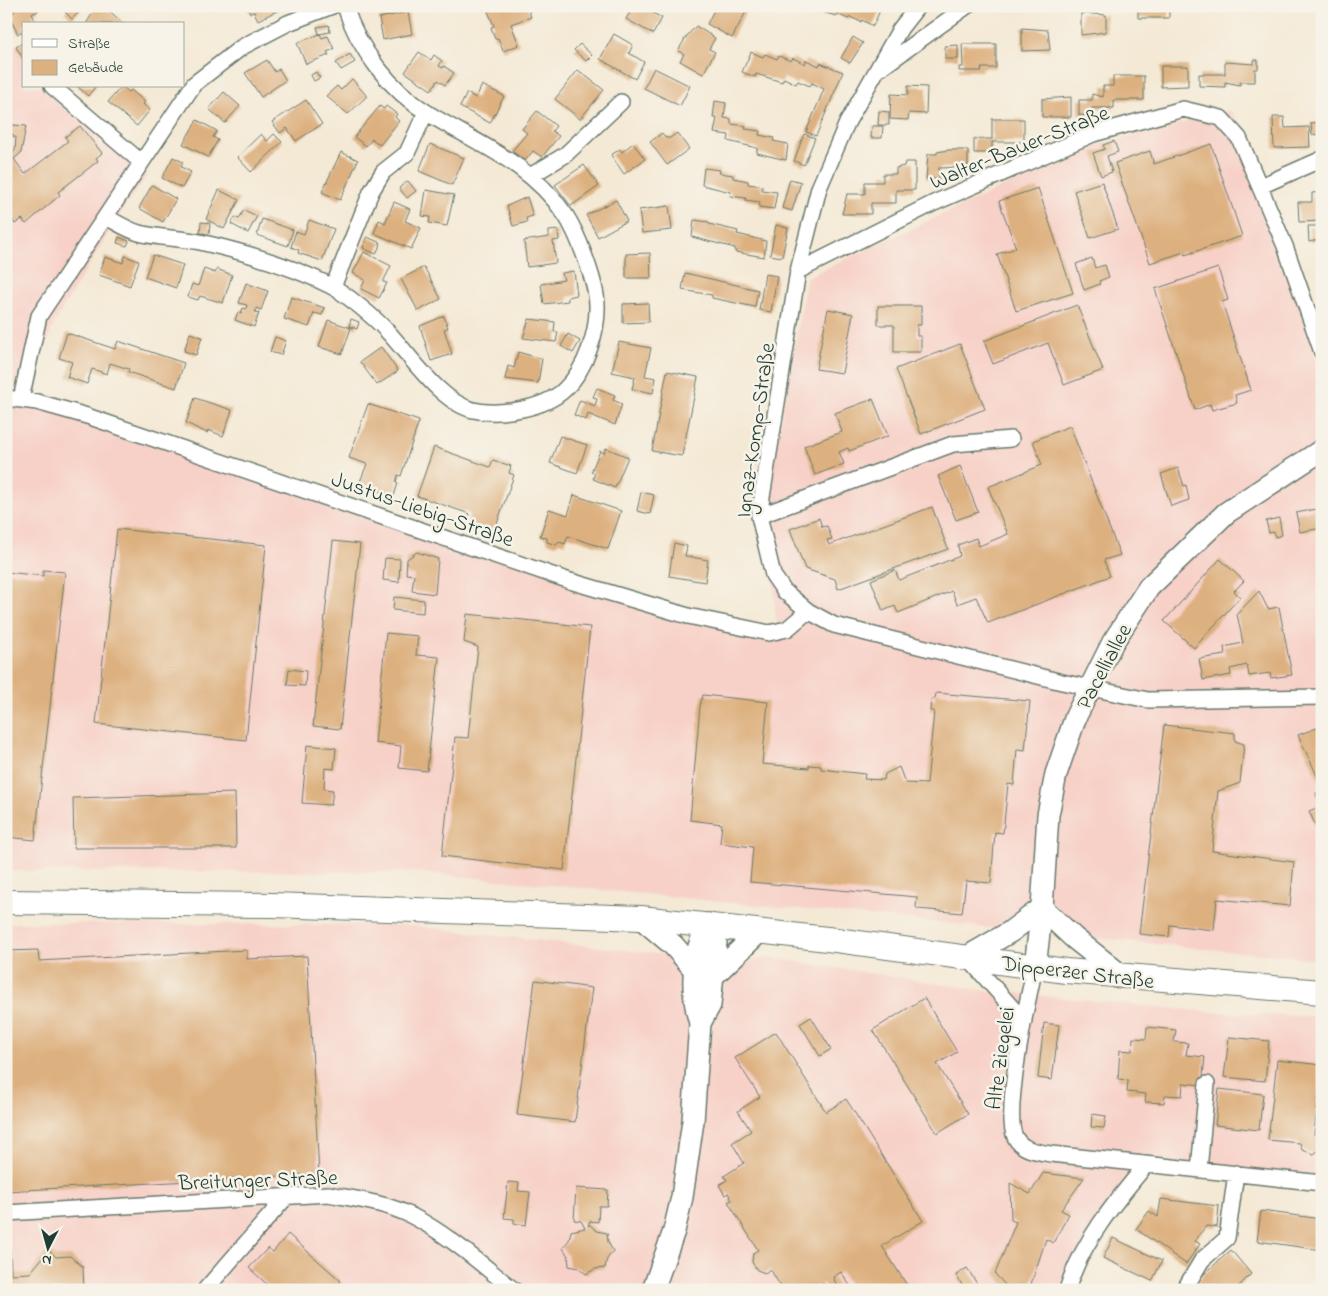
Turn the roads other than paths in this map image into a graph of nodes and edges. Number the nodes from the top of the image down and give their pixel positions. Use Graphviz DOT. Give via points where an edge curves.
graph roads {
  1 [pos="332,6"];
  2 [pos="346,6"];
  3 [pos="918,6"];
  4 [pos="967,6"];
  5 [pos="877,70"];
  6 [pos="54,88"];
  7 [pos="622,102"];
  8 [pos="426,112"];
  9 [pos="1322,159"];
  10 [pos="141,162"];
  11 [pos="532,175"];
  12 [pos="1261,186"];
  13 [pos="106,217"];
  14 [pos="798,271"];
  15 [pos="333,287"];
  16 [pos="1318,329"];
  17 [pos="1322,352"];
  18 [pos="14,398"];
  19 [pos="1011,439"];
  20 [pos="1322,450"];
  21 [pos="759,516"];
  22 [pos="808,611"];
  23 [pos="1088,688"];
  24 [pos="1322,697"];
  25 [pos="6,902"];
  26 [pos="1042,908"];
  27 [pos="641,918"];
  28 [pos="708,924"];
  29 [pos="760,931"];
  30 [pos="966,957"];
  31 [pos="1035,967"];
  32 [pos="703,973"];
  33 [pos="1123,977"];
  34 [pos="1322,992"];
  35 [pos="1024,1021"];
  36 [pos="1207,1084"];
  37 [pos="1146,1165"];
  38 [pos="1199,1170"];
  39 [pos="1236,1173"];
  40 [pos="1322,1183"];
  41 [pos="287,1196"];
  42 [pos="6,1213"];
  43 [pos="661,1269"];
  44 [pos="205,1290"];
  45 [pos="514,1290"];
  46 [pos="643,1290"];
  47 [pos="653,1290"];
  48 [pos="1067,1290"];
  49 [pos="1184,1290"];
  1 -- 10 [label="street" via="265,35 217,64 194,84"];
  2 -- 8 [label="street" via="352,27 367,53 392,83"];
  3 -- 5 [label="street, Ignaz-Komp-Straße" via="900,29"];
  4 -- 5 [label="street"];
  5 -- 14 [label="street, Ignaz-Komp-Straße" via="847,123 820,188"];
  6 -- 10 [label="street"];
  7 -- 11 [label="street" via="565,155"];
  8 -- 11 [label="street"];
  8 -- 15 [label="street" via="407,153 383,172 372,192"];
  9 -- 12 [label="street"];
  10 -- 13 [label="street"];
  11 -- 15 [label="street" via="565,214 589,267 597,303 594,330 585,360 565,390 534,406 506,413 472,410 450,400 386,328"];
  12 -- 14 [label="street, Walter-Bauer-Straße" via="1239,138 1221,118 1183,109 1093,134 934,202"];
  12 -- 16 [label="street, Walter-Bauer-Straße"];
  13 -- 15 [label="street" via="137,232 196,241 254,255"];
  13 -- 18 [label="street" via="39,316"];
  14 -- 21 [label="street, Ignaz-Komp-Straße"];
  16 -- 17 [label="street, Walter-Bauer-Straße"];
  18 -- 22 [label="street, Justus-Liebig-Straße" via="87,416 552,575 688,616 769,633 787,629"];
  19 -- 21 [label="street" via="953,444"];
  20 -- 23 [label="main road, Pacelliallee" via="1226,513 1149,587"];
  21 -- 22 [label="street, Ignaz-Komp-Straße" via="773,575 784,591"];
  22 -- 23 [label="street, Ignaz-Komp-Straße" via="834,625 866,634"];
  23 -- 24 [label="street, Ignaz-Komp-Straße" via="1155,700"];
  23 -- 26 [label="main road, Pacelliallee" via="1051,794"];
  25 -- 27 [label="main road, Dipperzer Straße" via="272,905"];
  26 -- 30 [label="main road" via="1010,932"];
  26 -- 31 [label="main road, Pacelliallee"];
  26 -- 33 [label="main road"];
  27 -- 28 [label="main road, Dipperzer Straße"];
  27 -- 32 [label="main road"];
  28 -- 29 [label="main road, Dipperzer Straße"];
  28 -- 32 [label="main road" via="698,943"];
  29 -- 30 [label="main road, Dipperzer Straße"];
  29 -- 32 [label="main road"];
  30 -- 31 [label="main road, Dipperzer Straße"];
  30 -- 35 [label="street"];
  31 -- 33 [label="main road, Dipperzer Straße"];
  31 -- 35 [label="street, Alte Ziegelei"];
  32 -- 43 [label="main road" via="710,1005 700,1023 689,1159 674,1231"];
  33 -- 34 [label="main road, Dipperzer Straße"];
  35 -- 37 [label="street, Alte Ziegelei" via="1011,1112 1015,1138 1036,1152"];
  36 -- 38 [label="street"];
  37 -- 38 [label="street, Alte Ziegelei"];
  37 -- 48 [label="street" via="1096,1231 1076,1266"];
  38 -- 39 [label="street, Alte Ziegelei"];
  39 -- 40 [label="street, Alte Ziegelei"];
  39 -- 49 [label="street" via="1227,1238 1202,1260"];
  41 -- 42 [label="street, Breitunger Straße"];
  41 -- 44 [label="street"];
  41 -- 45 [label="street, Breitunger Straße" via="328,1194 377,1203 412,1216"];
  43 -- 46 [label="street"];
  43 -- 47 [label="main road"];
}
